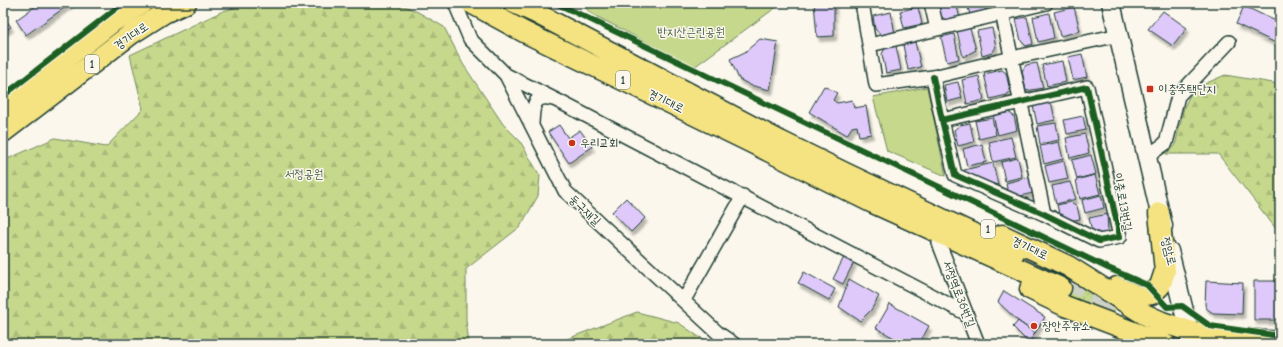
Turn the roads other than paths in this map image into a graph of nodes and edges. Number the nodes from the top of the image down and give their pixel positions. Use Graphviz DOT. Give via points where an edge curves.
graph roads {
  1 [pos="142,3"];
  2 [pos="186,3"];
  3 [pos="455,3"];
  4 [pos="471,3"];
  5 [pos="514,3"];
  6 [pos="862,3"];
  7 [pos="931,3"];
  8 [pos="1046,3"];
  9 [pos="1111,3"];
  10 [pos="1001,8"];
  11 [pos="937,28"];
  12 [pos="1119,35"];
  13 [pos="1229,42"];
  14 [pos="870,45"];
  15 [pos="1012,58"];
  16 [pos="506,75"];
  17 [pos="933,77"];
  18 [pos="560,102"];
  19 [pos="1021,102"];
  20 [pos="3,108"];
  21 [pos="942,120"];
  22 [pos="532,126"];
  23 [pos="3,132"];
  24 [pos="778,148"];
  25 [pos="1146,157"];
  26 [pos="743,196"];
  27 [pos="1159,213"];
  28 [pos="1044,214"];
  29 [pos="939,243"];
  30 [pos="1065,278"];
  31 [pos="684,300"];
  32 [pos="966,313"];
  33 [pos="1190,337"];
  34 [pos="1280,342"];
  35 [pos="734,344"];
  36 [pos="978,344"];
  37 [pos="1165,344"];
  1 -- 20 [label="main road, 경기대로 / 1" via="114,21"];
  2 -- 23 [label="main road, 경기대로 / 1" via="164,13 131,34"];
  3 -- 16 [label="street, 둥구재길" via="470,39"];
  4 -- 24 [label="main road, 경기대로 / 1" via="524,32"];
  5 -- 24 [label="main road, 경기대로 / 1"];
  6 -- 14 [label="street"];
  7 -- 11 [label="street"];
  8 -- 10 [label="street"];
  9 -- 12 [label="street, 정암로"];
  10 -- 11 [label="street"];
  10 -- 15 [label="street"];
  11 -- 14 [label="street"];
  12 -- 15 [label="street"];
  12 -- 25 [label="street, 정암로"];
  13 -- 25 [label="street" via="1178,96 1166,144"];
  14 -- 17 [label="street" via="876,85"];
  15 -- 17 [label="street"];
  15 -- 19 [label="street"];
  16 -- 18 [label="street"];
  16 -- 22 [label="street, 둥구재길"];
  17 -- 21 [label="street, 이충로13번길"];
  18 -- 22 [label="street" via="546,97 538,100 533,106"];
  18 -- 26 [label="street"];
  19 -- 21 [label="street, 이충로13번길"];
  19 -- 28 [label="street"];
  19 -- 28 [label="street, 이충로13번길" via="1088,87 1120,237 1099,241"];
  21 -- 28 [label="street, 이충로13번길" via="955,175"];
  22 -- 31 [label="street, 둥구재길" via="565,191"];
  24 -- 29 [label="main road, 경기대로 / 1" via="809,180 845,202"];
  24 -- 30 [label="main road, 경기대로 / 1" via="813,147"];
  25 -- 27 [label="street, 정암로"];
  26 -- 31 [label="street"];
  26 -- 32 [label="street"];
  27 -- 30 [label="main road" via="1165,271 1160,286 1152,294 1137,296"];
  27 -- 33 [label="street, 정암로"];
  29 -- 32 [label="street, 서정역로36번길"];
  29 -- 37 [label="main road, 경기대로 / 1" via="1065,306"];
  30 -- 33 [label="main road, 경기대로 / 1"];
  31 -- 35 [label="street, 둥구재길" via="718,333"];
  32 -- 36 [label="street, 서정역로36번길"];
  33 -- 34 [label="main road, 경기대로"];
}
